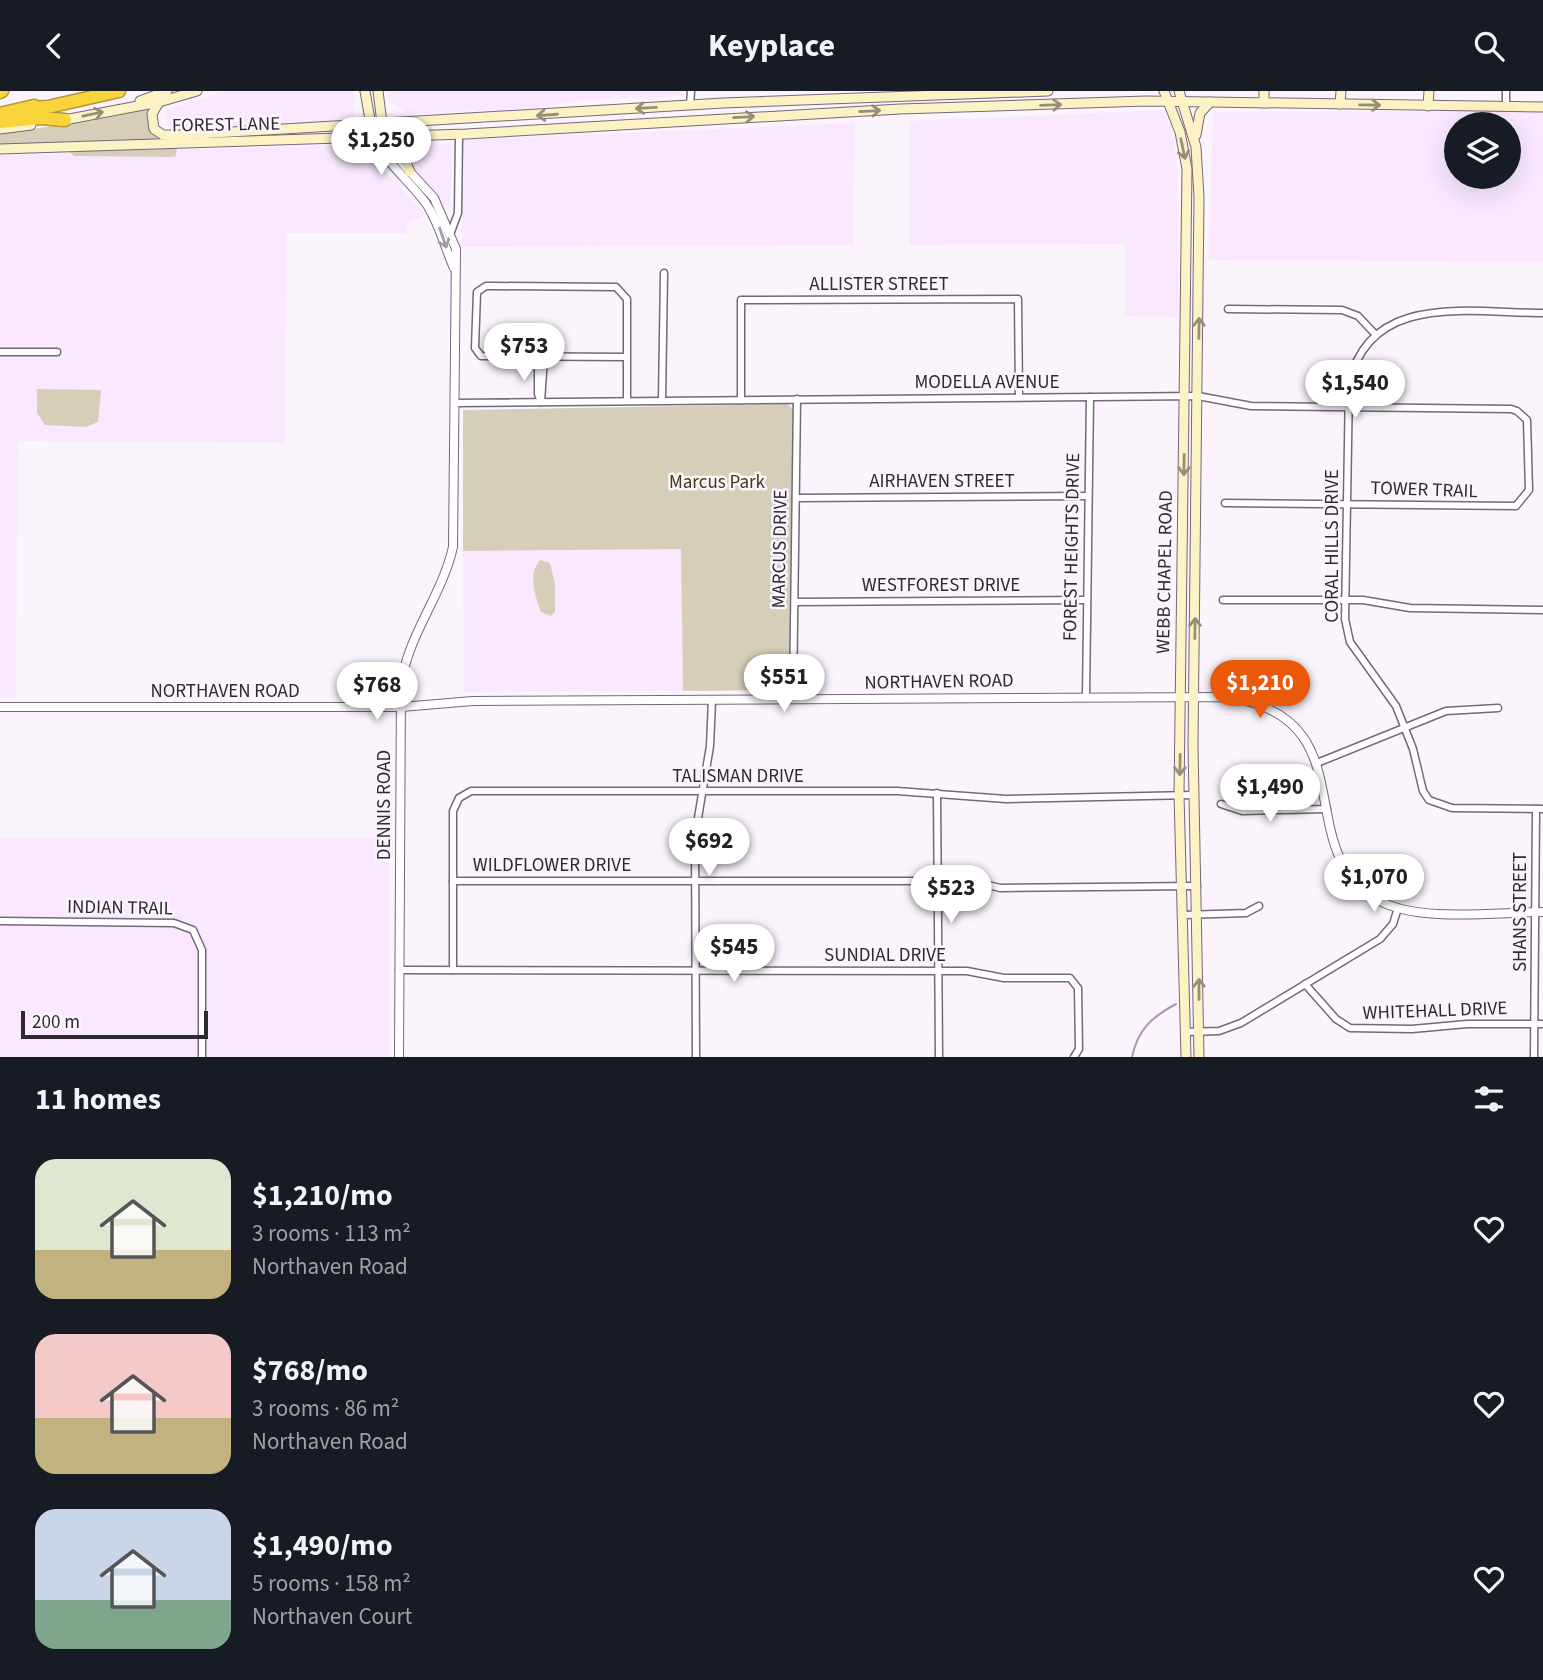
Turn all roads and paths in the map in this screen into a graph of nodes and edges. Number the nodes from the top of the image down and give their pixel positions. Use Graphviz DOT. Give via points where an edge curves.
graph roads {
  1 [pos="85,91"];
  2 [pos="119,91"];
  3 [pos="167,91"];
  4 [pos="197,91"];
  5 [pos="365,91"];
  6 [pos="378,91"];
  7 [pos="691,91"];
  8 [pos="1048,91"];
  9 [pos="1164,91"];
  10 [pos="1179,91"];
  11 [pos="1264,91"];
  12 [pos="1341,91"];
  13 [pos="1429,91"];
  14 [pos="1506,91"];
  15 [pos="1008,92"];
  16 [pos="934,94"];
  17 [pos="840,98"];
  18 [pos="1169,101"];
  19 [pos="1182,101"];
  20 [pos="159,102"];
  21 [pos="1210,102"];
  22 [pos="1264,103"];
  23 [pos="366,104"];
  24 [pos="1340,104"];
  25 [pos="379,105"];
  26 [pos="690,105"];
  27 [pos="1008,106"];
  28 [pos="1428,106"];
  29 [pos="1506,106"];
  30 [pos="1543,107"];
  31 [pos="29,108"];
  32 [pos="121,108"];
  33 [pos="934,108"];
  34 [pos="580,112"];
  35 [pos="840,113"];
  36 [pos="0,114"];
  37 [pos="489,119"];
  38 [pos="65,120"];
  39 [pos="691,120"];
  40 [pos="0,122"];
  41 [pos="416,124"];
  42 [pos="580,126"];
  43 [pos="348,127"];
  44 [pos="0,129"];
  45 [pos="377,131"];
  46 [pos="489,132"];
  47 [pos="459,134"];
  48 [pos="421,135"];
  49 [pos="180,139"];
  50 [pos="1196,147"];
  51 [pos="0,149"];
  52 [pos="410,172"];
  53 [pos="1199,197"];
  54 [pos="1187,199"];
  55 [pos="436,201"];
  56 [pos="428,207"];
  57 [pos="451,232"];
  58 [pos="456,271"];
  59 [pos="664,273"];
  60 [pos="1228,309"];
  61 [pos="1543,313"];
  62 [pos="1376,335"];
  63 [pos="0,352"];
  64 [pos="57,352"];
  65 [pos="541,357"];
  66 [pos="626,357"];
  67 [pos="1185,396"];
  68 [pos="1198,396"];
  69 [pos="1018,397"];
  70 [pos="1090,397"];
  71 [pos="797,399"];
  72 [pos="662,400"];
  73 [pos="741,400"];
  74 [pos="627,401"];
  75 [pos="541,402"];
  76 [pos="455,403"];
  77 [pos="1348,407"];
  78 [pos="1517,411"];
  79 [pos="1088,496"];
  80 [pos="796,498"];
  81 [pos="1225,503"];
  82 [pos="1346,504"];
  83 [pos="1086,600"];
  84 [pos="1223,600"];
  85 [pos="1345,601"];
  86 [pos="795,602"];
  87 [pos="1543,610"];
  88 [pos="1181,696"];
  89 [pos="1194,696"];
  90 [pos="1086,697"];
  91 [pos="793,699"];
  92 [pos="712,700"];
  93 [pos="0,707"];
  94 [pos="401,707"];
  95 [pos="1498,708"];
  96 [pos="1405,727"];
  97 [pos="1317,762"];
  98 [pos="701,791"];
  99 [pos="937,793"];
  100 [pos="1179,795"];
  101 [pos="1193,795"];
  102 [pos="1221,804"];
  103 [pos="1327,809"];
  104 [pos="1539,809"];
  105 [pos="453,881"];
  106 [pos="695,881"];
  107 [pos="938,881"];
  108 [pos="1183,886"];
  109 [pos="1197,886"];
  110 [pos="1259,906"];
  111 [pos="1398,908"];
  112 [pos="1539,912"];
  113 [pos="1184,915"];
  114 [pos="1198,915"];
  115 [pos="0,921"];
  116 [pos="399,970"];
  117 [pos="453,970"];
  118 [pos="696,971"];
  119 [pos="938,971"];
  120 [pos="1305,984"];
  121 [pos="1534,1024"];
  122 [pos="1543,1024"];
  123 [pos="1186,1032"];
  124 [pos="1199,1032"];
  125 [pos="202,1057"];
  126 [pos="399,1057"];
  127 [pos="696,1057"];
  128 [pos="939,1057"];
  129 [pos="1074,1057"];
  130 [pos="1186,1057"];
  131 [pos="1199,1057"];
  132 [pos="1534,1057"];
  1 -- 31 [label="highway"];
  2 -- 31 [label="highway"];
  3 -- 32 [label="main road"];
  4 -- 20 [label="main road"];
  5 -- 23 [label="main road"];
  6 -- 25 [label="main road"];
  7 -- 26 [label="street"];
  8 -- 15 [label="main road, FOREST LANE"];
  9 -- 18 [label="main road, WEBB CHAPEL ROAD"];
  10 -- 19 [label="main road, WEBB CHAPEL ROAD"];
  11 -- 22 [label="main road"];
  12 -- 24 [label="main road"];
  13 -- 28 [label="main road"];
  14 -- 29 [label="street"];
  15 -- 16 [label="main road, FOREST LANE"];
  15 -- 27 [label="main road"];
  16 -- 17 [label="main road, FOREST LANE"];
  16 -- 33 [label="main road"];
  17 -- 26 [label="main road, FOREST LANE"];
  17 -- 35 [label="main road"];
  18 -- 19 [label="main road, FOREST LANE"];
  27 -- 18 [label="main road, FOREST LANE, one-way"];
  18 -- 54 [label="main road, WEBB CHAPEL ROAD, one-way" via="1185,158"];
  19 -- 21 [label="main road, FOREST LANE"];
  19 -- 50 [label="main road, WEBB CHAPEL ROAD"];
  20 -- 32 [label="main road"];
  20 -- 49 [label="main road" via="152,114 154,129"];
  21 -- 22 [label="main road, FOREST LANE"];
  21 -- 50 [label="main road" via="1197,122"];
  22 -- 24 [label="main road, FOREST LANE"];
  23 -- 43 [label="main road" via="360,121"];
  23 -- 45 [label="main road"];
  24 -- 28 [label="main road, FOREST LANE, one-way"];
  25 -- 41 [label="main road" via="389,118"];
  25 -- 45 [label="main road"];
  26 -- 34 [label="main road, FOREST LANE, one-way"];
  26 -- 39 [label="main road"];
  27 -- 33 [label="main road, FOREST LANE"];
  28 -- 29 [label="main road, FOREST LANE"];
  29 -- 30 [label="main road, FOREST LANE"];
  31 -- 36 [label="highway"];
  38 -- 32 [label="main road, one-way"];
  35 -- 33 [label="main road, FOREST LANE, one-way"];
  34 -- 37 [label="main road, FOREST LANE, one-way"];
  34 -- 42 [label="main road"];
  39 -- 35 [label="main road, FOREST LANE, one-way"];
  37 -- 41 [label="main road, FOREST LANE"];
  37 -- 46 [label="main road"];
  38 -- 40 [label="highway"];
  38 -- 44 [label="main road"];
  39 -- 42 [label="main road, FOREST LANE"];
  41 -- 45 [label="main road, FOREST LANE"];
  42 -- 46 [label="main road, FOREST LANE"];
  43 -- 45 [label="main road, FOREST LANE"];
  43 -- 49 [label="main road, FOREST LANE"];
  45 -- 48 [label="main road, FOREST LANE"];
  45 -- 49 [label="main road, FOREST LANE"];
  45 -- 52 [label="street, DENNIS ROAD"];
  45 -- 56 [label="street" via="391,167"];
  46 -- 47 [label="main road, FOREST LANE"];
  47 -- 48 [label="main road, FOREST LANE"];
  47 -- 57 [label="street" via="458,213"];
  48 -- 52 [label="main road" via="403,148"];
  49 -- 51 [label="main road, FOREST LANE"];
  50 -- 53 [label="main road, WEBB CHAPEL ROAD"];
  52 -- 55 [label="street, DENNIS ROAD"];
  53 -- 54 [label="main road"];
  68 -- 53 [label="main road, WEBB CHAPEL ROAD, one-way"];
  54 -- 67 [label="main road, WEBB CHAPEL ROAD"];
  55 -- 56 [label="street"];
  55 -- 57 [label="street, DENNIS ROAD"];
  56 -- 58 [label="street, one-way"];
  57 -- 58 [label="street, DENNIS ROAD"];
  58 -- 76 [label="street, DENNIS ROAD"];
  59 -- 72 [label="street"];
  60 -- 62 [label="street" via="1342,310 1358,316"];
  61 -- 62 [label="street, CORAL HILLS DRIVE" via="1424,312 1402,318"];
  62 -- 77 [label="street, CORAL HILLS DRIVE" via="1353,366"];
  63 -- 64 [label="street"];
  65 -- 66 [label="street"];
  65 -- 66 [label="street" via="481,356 474,348 475,298 480,288 622,290 627,299"];
  65 -- 75 [label="street"];
  66 -- 74 [label="street"];
  67 -- 68 [label="street, MODELLA AVENUE"];
  67 -- 70 [label="street, MODELLA AVENUE"];
  67 -- 88 [label="main road, WEBB CHAPEL ROAD, one-way"];
  68 -- 77 [label="street, MODELLA AVENUE" via="1251,406"];
  89 -- 68 [label="main road, WEBB CHAPEL ROAD, one-way"];
  69 -- 70 [label="street, MODELLA AVENUE"];
  69 -- 71 [label="street, MODELLA AVENUE"];
  69 -- 73 [label="street, ALLISTER STREET" via="1018,299 741,300"];
  70 -- 79 [label="street, FOREST HEIGHTS DRIVE"];
  71 -- 73 [label="street, MODELLA AVENUE"];
  71 -- 80 [label="street, MARCUS DRIVE"];
  72 -- 73 [label="street, MODELLA AVENUE"];
  72 -- 74 [label="street, MODELLA AVENUE"];
  74 -- 75 [label="street, MODELLA AVENUE"];
  75 -- 76 [label="street, MODELLA AVENUE"];
  76 -- 94 [label="street, DENNIS ROAD" via="453,547 440,589 408,652"];
  77 -- 78 [label="street, MODELLA AVENUE"];
  77 -- 82 [label="street, CORAL HILLS DRIVE"];
  78 -- 82 [label="street, TOWER TRAIL" via="1527,420 1529,490 1516,506"];
  79 -- 80 [label="street, AIRHAVEN STREET"];
  79 -- 83 [label="street, FOREST HEIGHTS DRIVE"];
  80 -- 86 [label="street, MARCUS DRIVE"];
  81 -- 82 [label="street, TOWER TRAIL"];
  82 -- 85 [label="street, CORAL HILLS DRIVE"];
  83 -- 86 [label="street, WESTFOREST DRIVE"];
  83 -- 90 [label="street, FOREST HEIGHTS DRIVE"];
  84 -- 85 [label="street"];
  85 -- 87 [label="street" via="1410,608"];
  85 -- 96 [label="street, CORAL HILLS DRIVE" via="1350,642 1384,687"];
  86 -- 91 [label="street, MARCUS DRIVE"];
  88 -- 89 [label="street, NORTHAVEN ROAD"];
  88 -- 90 [label="street, NORTHAVEN ROAD"];
  88 -- 100 [label="main road, WEBB CHAPEL ROAD, one-way"];
  89 -- 97 [label="street, NORTHAVEN ROAD" via="1263,705 1291,724"];
  89 -- 101 [label="main road, WEBB CHAPEL ROAD"];
  90 -- 91 [label="street, NORTHAVEN ROAD"];
  91 -- 92 [label="street, NORTHAVEN ROAD"];
  92 -- 94 [label="street, NORTHAVEN ROAD"];
  92 -- 98 [label="street"];
  93 -- 94 [label="street, NORTHAVEN ROAD"];
  94 -- 116 [label="street, DENNIS ROAD"];
  95 -- 96 [label="street" via="1446,712"];
  96 -- 97 [label="street"];
  96 -- 104 [label="street, CORAL HILLS DRIVE" via="1423,790 1437,805"];
  97 -- 103 [label="street, NORTHAVEN ROAD"];
  98 -- 99 [label="street, TALISMAN DRIVE"];
  98 -- 105 [label="street, TALISMAN DRIVE" via="465,793 453,811"];
  98 -- 106 [label="street"];
  99 -- 100 [label="street, TALISMAN DRIVE" via="1006,799"];
  99 -- 107 [label="street"];
  100 -- 101 [label="street, TALISMAN DRIVE"];
  100 -- 108 [label="main road, WEBB CHAPEL ROAD"];
  101 -- 109 [label="main road, WEBB CHAPEL ROAD"];
  102 -- 103 [label="street" via="1242,811"];
  103 -- 111 [label="street, NORTHAVEN ROAD" via="1333,847 1348,873 1379,901"];
  104 -- 112 [label="street, SHANS STREET"];
  105 -- 106 [label="street, WILDFLOWER DRIVE"];
  105 -- 117 [label="street, TALISMAN DRIVE"];
  106 -- 107 [label="street, WILDFLOWER DRIVE"];
  106 -- 118 [label="street"];
  107 -- 108 [label="street, WILDFLOWER DRIVE" via="972,881 1000,888"];
  107 -- 119 [label="street"];
  108 -- 109 [label="street, WILDFLOWER DRIVE"];
  108 -- 113 [label="main road, WEBB CHAPEL ROAD"];
  109 -- 114 [label="main road, WEBB CHAPEL ROAD"];
  110 -- 114 [label="street" via="1246,913"];
  111 -- 112 [label="street, NORTHAVEN ROAD"];
  111 -- 120 [label="street" via="1393,924 1380,939"];
  112 -- 121 [label="street, SHANS STREET"];
  113 -- 114 [label="street"];
  113 -- 123 [label="main road, WEBB CHAPEL ROAD"];
  124 -- 114 [label="main road, WEBB CHAPEL ROAD, one-way"];
  115 -- 125 [label="street, INDIAN TRAIL" via="174,923 193,930 202,950"];
  116 -- 117 [label="street, SUNDIAL DRIVE"];
  116 -- 126 [label="street, DENNIS ROAD"];
  117 -- 118 [label="street, SUNDIAL DRIVE"];
  118 -- 119 [label="street, SUNDIAL DRIVE"];
  118 -- 127 [label="street"];
  119 -- 128 [label="street"];
  119 -- 129 [label="street, SUNDIAL DRIVE" via="1075,981 1079,1049"];
  120 -- 121 [label="street, WHITEHALL DRIVE" via="1350,1028"];
  120 -- 124 [label="street" via="1230,1029"];
  121 -- 122 [label="street, WHITEHALL DRIVE"];
  121 -- 132 [label="street, SHANS STREET"];
  123 -- 124 [label="street"];
  123 -- 130 [label="main road, WEBB CHAPEL ROAD"];
  124 -- 131 [label="main road, WEBB CHAPEL ROAD"];
}
